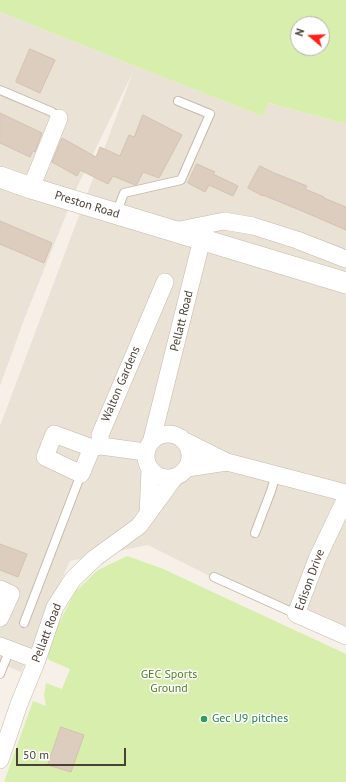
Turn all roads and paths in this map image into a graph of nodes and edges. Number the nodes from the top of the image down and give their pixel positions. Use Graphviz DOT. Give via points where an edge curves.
graph roads {
  1 [pos="0,90"];
  2 [pos="178,101"];
  3 [pos="60,118"];
  4 [pos="0,178"];
  5 [pos="31,188"];
  6 [pos="116,214"];
  7 [pos="175,232"];
  8 [pos="202,239"];
  9 [pos="346,259"];
  10 [pos="165,282"];
  11 [pos="346,283"];
  12 [pos="162,402"];
  13 [pos="180,438"];
  14 [pos="149,446"];
  15 [pos="96,447"];
  16 [pos="227,462"];
  17 [pos="150,470"];
  18 [pos="180,473"];
  19 [pos="81,474"];
  20 [pos="276,475"];
  21 [pos="346,493"];
  22 [pos="346,498"];
  23 [pos="148,514"];
  24 [pos="255,534"];
  25 [pos="214,577"];
  26 [pos="0,589"];
  27 [pos="296,614"];
  28 [pos="0,618"];
  29 [pos="24,623"];
  30 [pos="346,636"];
  31 [pos="5,647"];
  32 [pos="37,660"];
  33 [pos="0,674"];
  34 [pos="0,760"];
  1 -- 3 [label="lane" via="52,112"];
  2 -- 6 [label="lane" via="210,114 180,180 124,193"];
  3 -- 5 [label="street"];
  4 -- 5 [label="street, Preston Road"];
  5 -- 6 [label="street, Preston Road"];
  6 -- 7 [label="street, Preston Road"];
  7 -- 8 [label="street, Preston Road"];
  7 -- 9 [label="street, Preston Road" via="224,221 253,226"];
  8 -- 11 [label="street, Preston Road"];
  8 -- 12 [label="street, Pellatt Road"];
  10 -- 15 [label="street, Walton Gardens"];
  12 -- 13 [label="street"];
  12 -- 14 [label="street, Pellatt Road"];
  13 -- 14 [label="street" via="164,434"];
  13 -- 16 [label="street"];
  13 -- 18 [label="street" via="190,456"];
  14 -- 15 [label="street"];
  14 -- 17 [label="street, Pellatt Road" via="146,462"];
  15 -- 19 [label="street, Walton Gardens"];
  15 -- 19 [label="street" via="54,434 45,457"];
  16 -- 18 [label="street"];
  16 -- 20 [label="street"];
  17 -- 18 [label="street" via="160,477"];
  17 -- 23 [label="street, Pellatt Road"];
  18 -- 23 [label="street, Pellatt Road"];
  19 -- 29 [label="lane"];
  20 -- 21 [label="street"];
  20 -- 24 [label="lane"];
  22 -- 27 [label="street, Edison Drive" via="317,559"];
  23 -- 32 [label="street, Pellatt Road" via="139,526 95,558 73,579 55,607"];
  25 -- 27 [label="lane"];
  26 -- 28 [label="street" via="11,594"];
  27 -- 30 [label="street, Edison Drive"];
  31 -- 32 [label="street"];
  31 -- 33 [label="lane"];
  32 -- 34 [label="street, Pellatt Road" via="18,704"];
}
